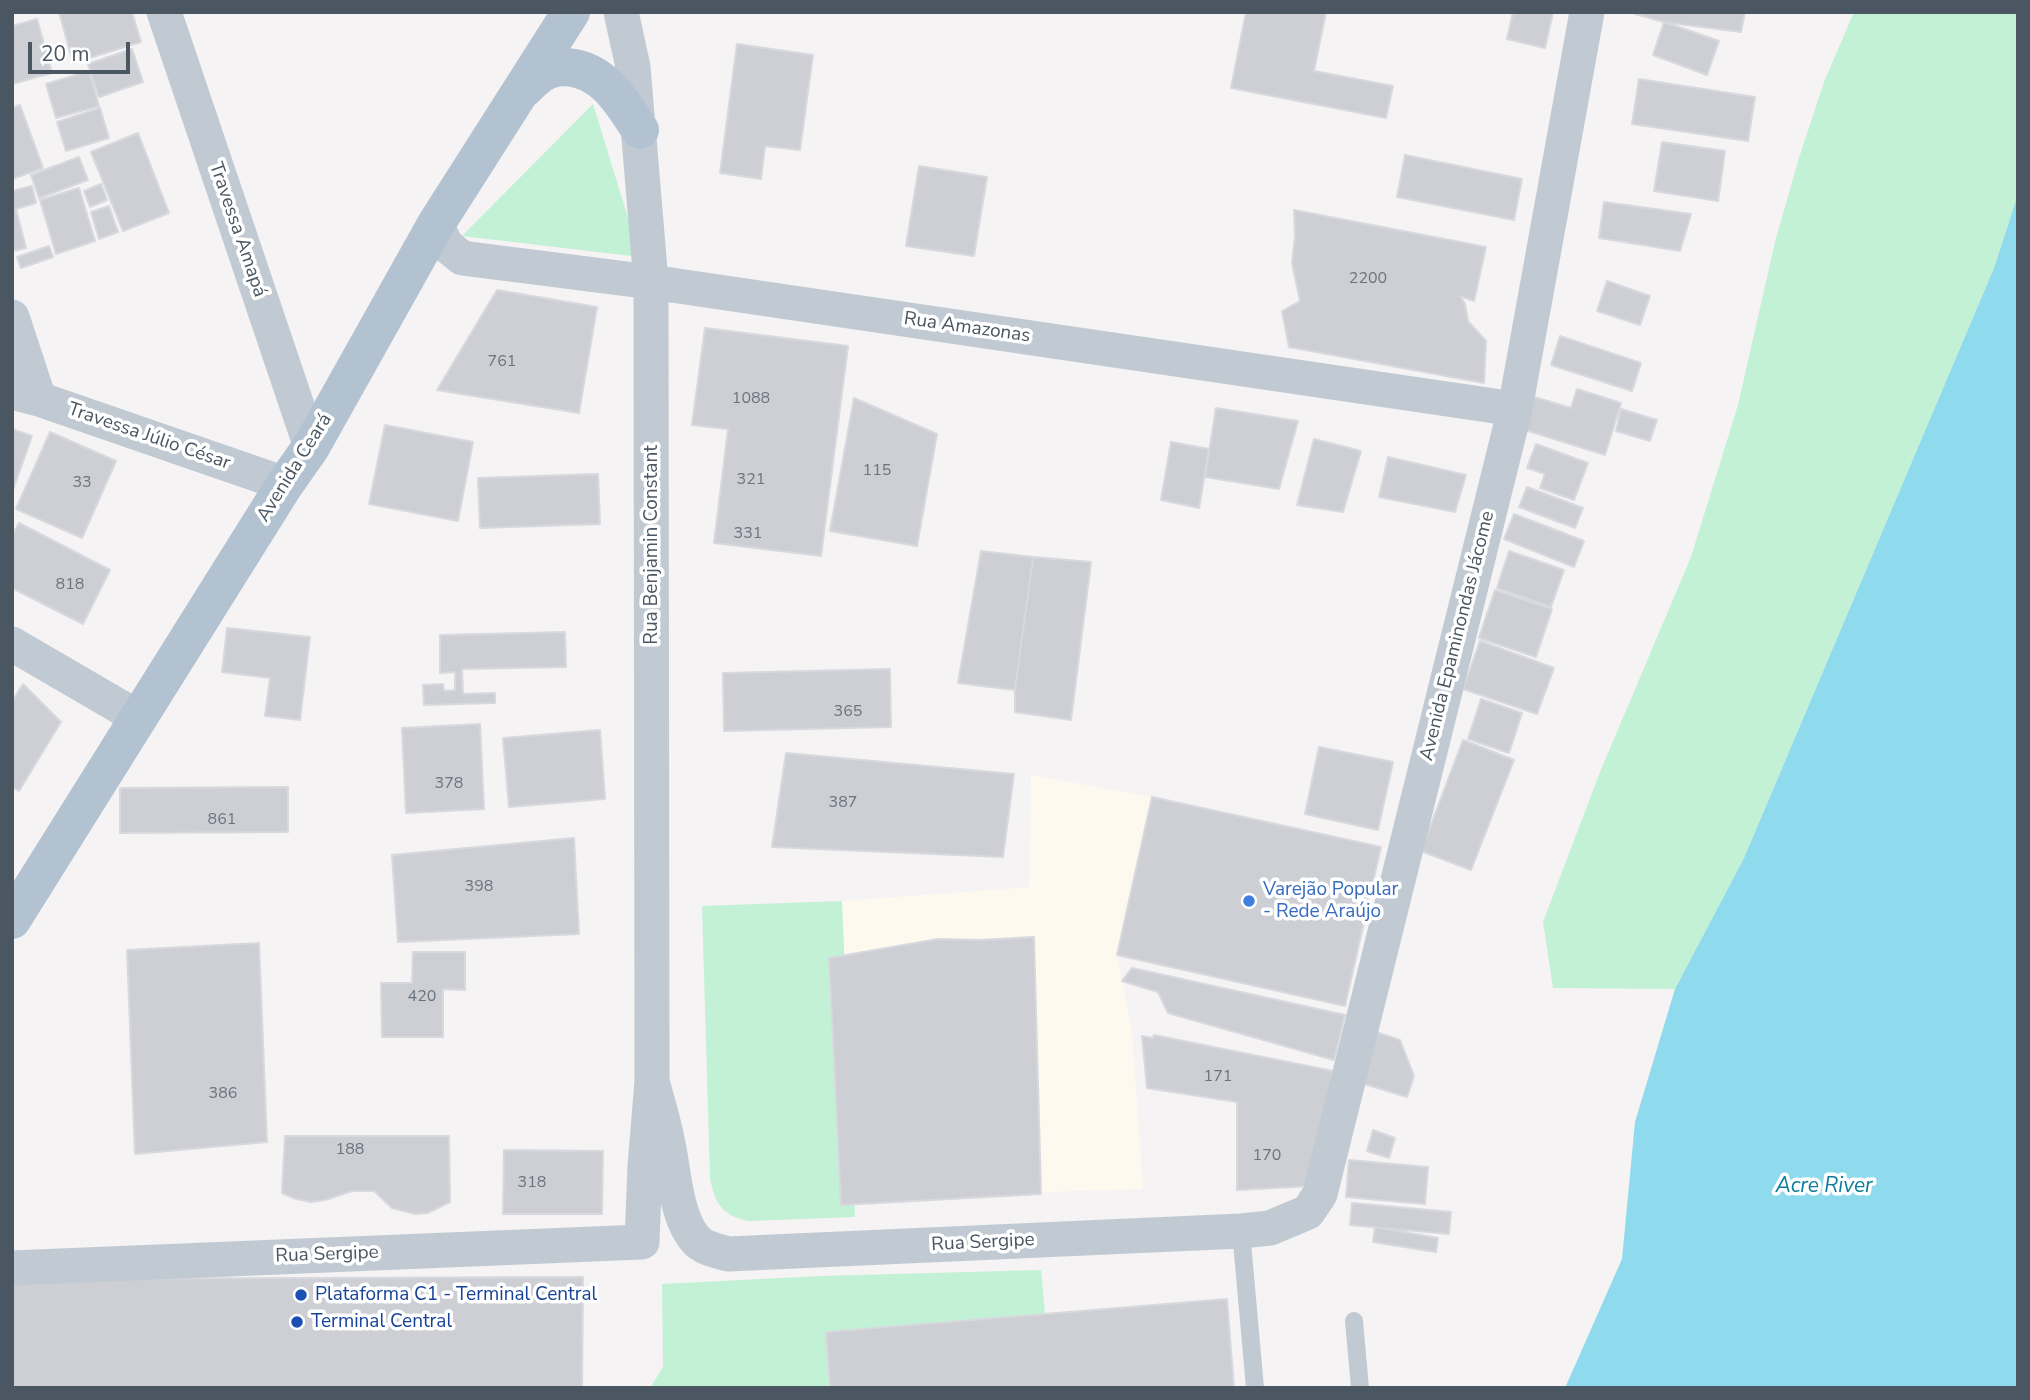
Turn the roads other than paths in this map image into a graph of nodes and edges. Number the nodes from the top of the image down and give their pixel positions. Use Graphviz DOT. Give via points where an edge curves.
graph roads {
  1 [pos="164,12"];
  2 [pos="571,12"];
  3 [pos="621,12"];
  4 [pos="1587,12"];
  5 [pos="524,89"];
  6 [pos="640,130"];
  7 [pos="436,224"];
  8 [pos="651,282"];
  9 [pos="12,317"];
  10 [pos="25,396"];
  11 [pos="1515,409"];
  12 [pos="311,447"];
  13 [pos="285,485"];
  14 [pos="12,644"];
  15 [pos="139,718"];
  16 [pos="12,920"];
  17 [pos="652,1081"];
  18 [pos="1256,1229"];
  19 [pos="642,1242"];
  20 [pos="698,1242"];
  21 [pos="12,1268"];
  22 [pos="1354,1321"];
  23 [pos="1255,1388"];
  24 [pos="1360,1388"];
  1 -- 12 [label="street, Travessa Amapá"];
  2 -- 5 [label="main road, Avenida Ceará"];
  3 -- 6 [label="street, Rua Benjamin Constant"];
  4 -- 11 [label="street, Avenida Epaminondas Jácome"];
  5 -- 6 [label="main road" via="542,72 581,68 618,97"];
  5 -- 7 [label="main road, Avenida Ceará"];
  6 -- 8 [label="street, Rua Benjamin Constant"];
  7 -- 8 [label="street, Rua Amazonas" via="446,245 462,258"];
  7 -- 12 [label="main road, Avenida Ceará"];
  8 -- 11 [label="street, Rua Amazonas"];
  8 -- 17 [label="street, Rua Benjamin Constant"];
  9 -- 10 [label="street"];
  10 -- 13 [label="street, Travessa Júlio César"];
  11 -- 18 [label="street, Avenida Epaminondas Jácome" via="1320,1194 1308,1212"];
  12 -- 13 [label="main road, Avenida Ceará"];
  13 -- 15 [label="main road, Avenida Ceará"];
  14 -- 15 [label="street"];
  15 -- 16 [label="main road, Avenida Ceará"];
  17 -- 19 [label="street, Rua Benjamin Constant"];
  17 -- 20 [label="street, Rua Benjamin Constant" via="680,1208"];
  18 -- 20 [label="street, Rua Sergipe" via="728,1254"];
  18 -- 23 [label="lane"];
  19 -- 21 [label="street, Rua Sergipe"];
  22 -- 24 [label="lane"];
}
